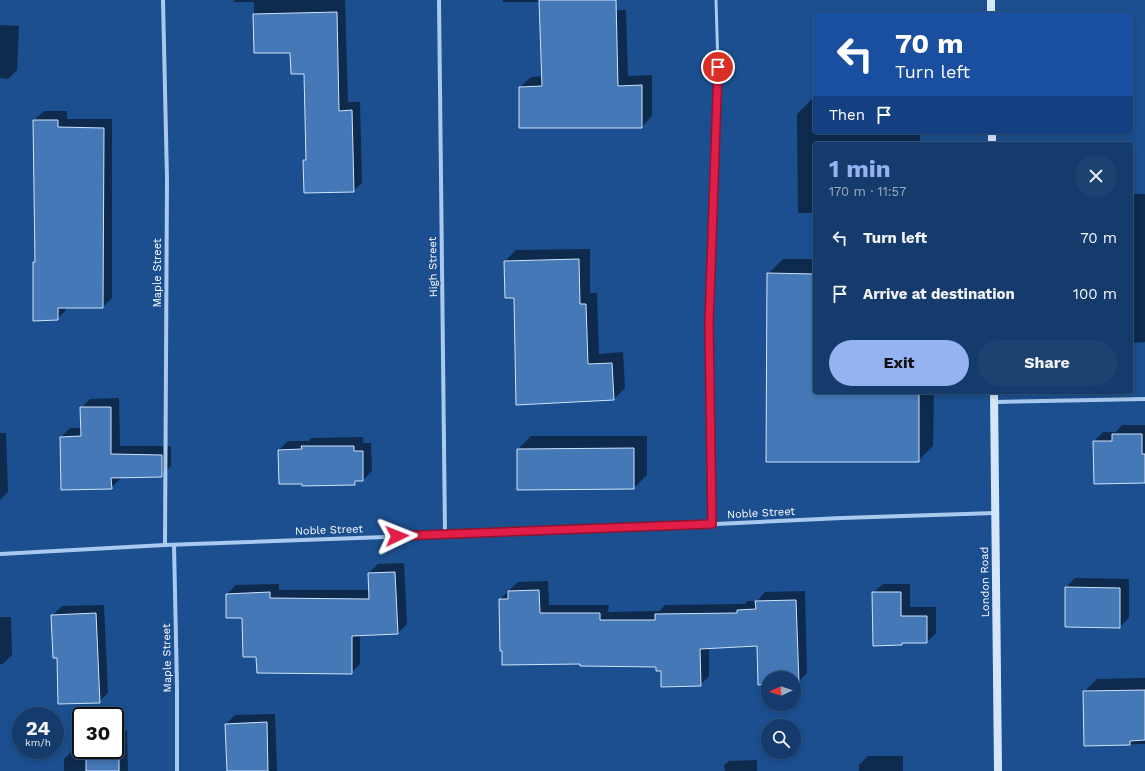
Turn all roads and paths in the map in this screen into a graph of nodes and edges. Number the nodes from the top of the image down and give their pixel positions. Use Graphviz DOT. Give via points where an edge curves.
graph roads {
  1 [pos="163,0"];
  2 [pos="439,0"];
  3 [pos="716,0"];
  4 [pos="991,0"];
  5 [pos="991,12"];
  6 [pos="994,394"];
  7 [pos="1145,399"];
  8 [pos="994,402"];
  9 [pos="995,513"];
  10 [pos="712,524"];
  11 [pos="445,534"];
  12 [pos="165,545"];
  13 [pos="174,545"];
  14 [pos="0,554"];
  15 [pos="177,771"];
  16 [pos="998,771"];
  1 -- 12 [label="street, Maple Street" via="166,179"];
  2 -- 11 [label="street, High Street"];
  3 -- 10 [label="lane" via="718,67 709,324"];
  4 -- 5 [label="street"];
  6 -- 8 [label="street, London Road"];
  7 -- 8 [label="street"];
  8 -- 9 [label="street, London Road"];
  9 -- 10 [label="street, Noble Street"];
  9 -- 16 [label="street, London Road"];
  10 -- 11 [label="street, Noble Street"];
  11 -- 13 [label="street, Noble Street"];
  12 -- 13 [label="street, Noble Street"];
  12 -- 14 [label="street, Noble Street"];
  13 -- 15 [label="street, Maple Street"];
}
